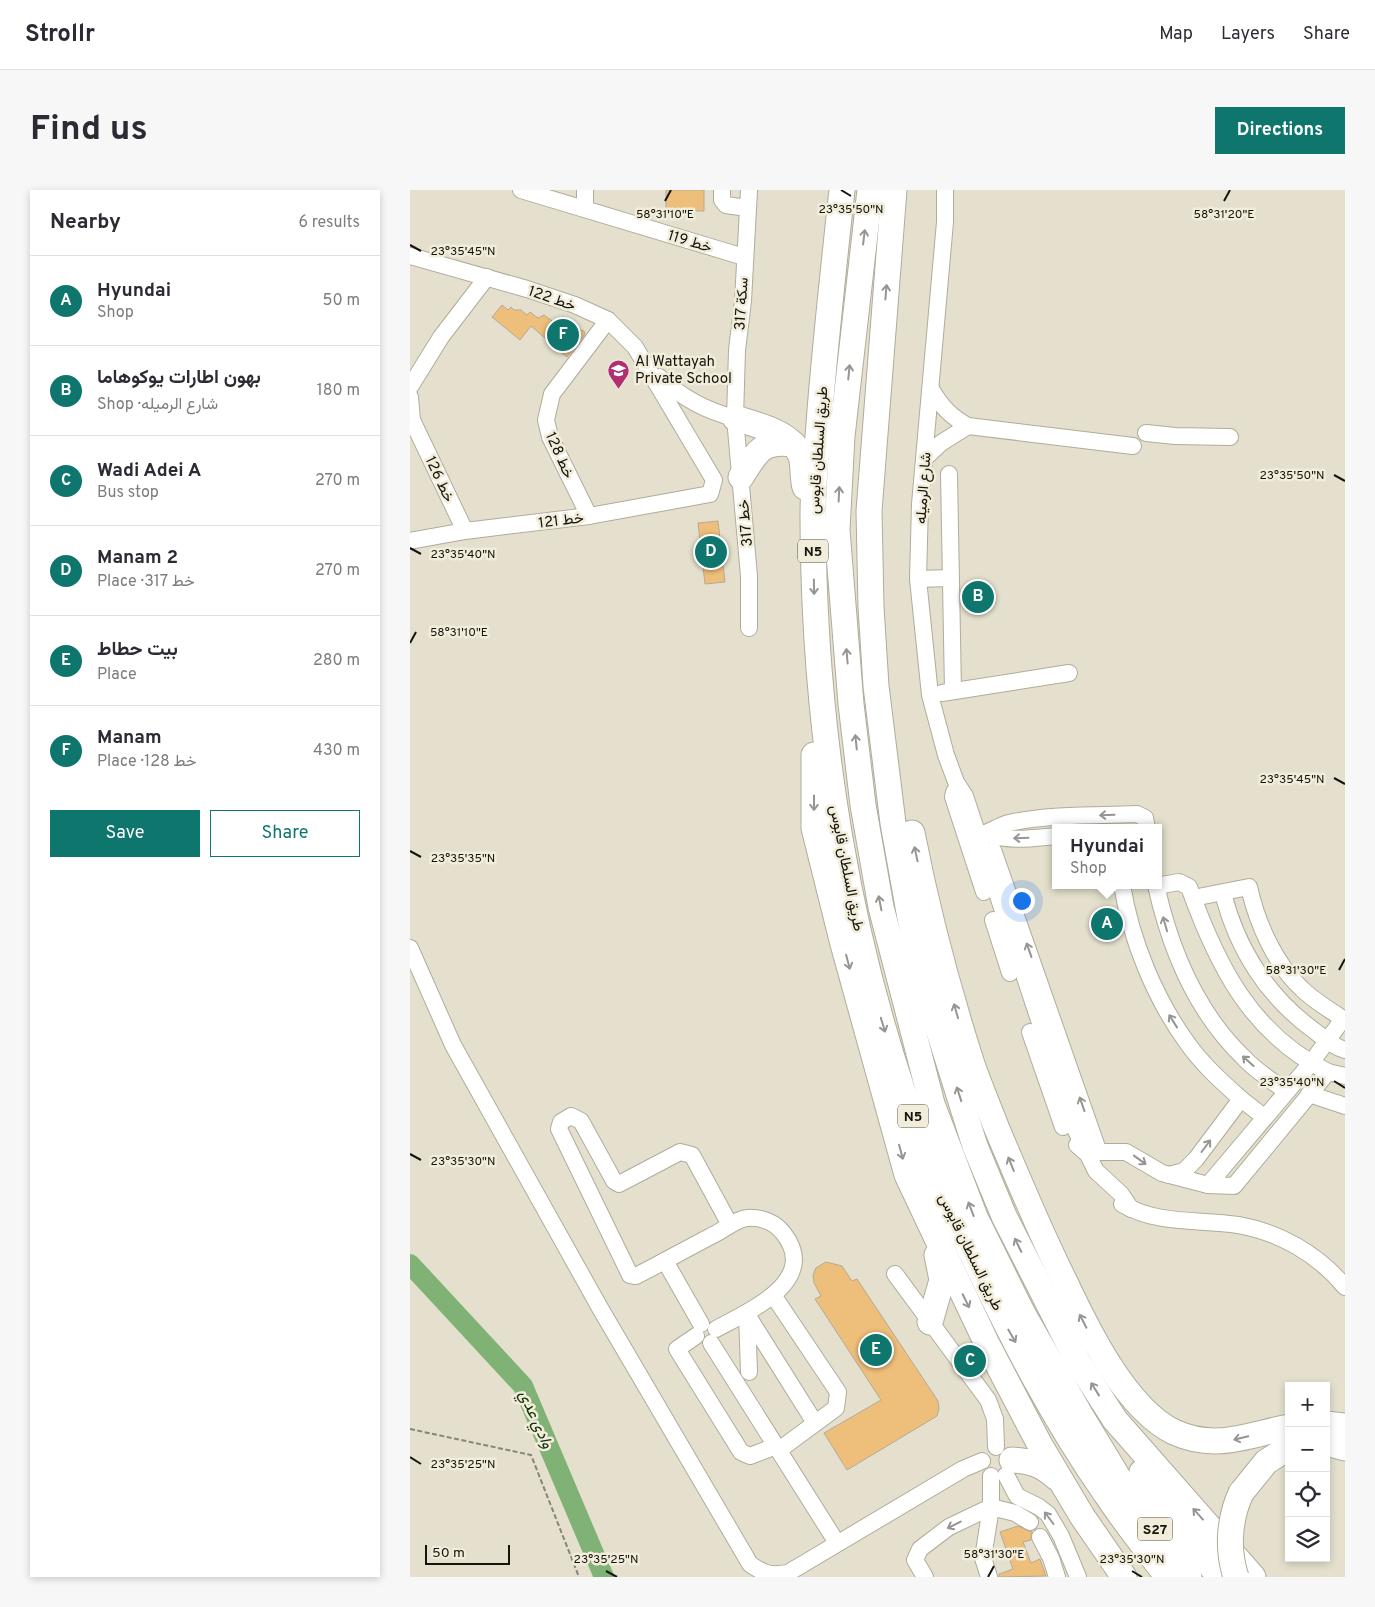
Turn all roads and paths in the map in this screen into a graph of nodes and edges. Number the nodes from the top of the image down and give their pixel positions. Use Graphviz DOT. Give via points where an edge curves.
graph roads {
  1 [pos="521,190"];
  2 [pos="585,190"];
  3 [pos="722,190"];
  4 [pos="749,190"];
  5 [pos="842,190"];
  6 [pos="870,190"];
  7 [pos="894,190"];
  8 [pos="906,190"];
  9 [pos="945,190"];
  10 [pos="747,208"];
  11 [pos="585,209"];
  12 [pos="889,254"];
  13 [pos="410,256"];
  14 [pos="744,257"];
  15 [pos="486,277"];
  16 [pos="608,320"];
  17 [pos="646,366"];
  18 [pos="410,387"];
  19 [pos="931,389"];
  20 [pos="410,397"];
  21 [pos="735,418"];
  22 [pos="968,426"];
  23 [pos="1146,433"];
  24 [pos="1230,437"];
  25 [pos="793,444"];
  26 [pos="1133,446"];
  27 [pos="925,458"];
  28 [pos="949,474"];
  29 [pos="741,478"];
  30 [pos="710,494"];
  31 [pos="920,504"];
  32 [pos="949,504"];
  33 [pos="812,508"];
  34 [pos="589,516"];
  35 [pos="465,531"];
  36 [pos="410,541"];
  37 [pos="950,578"];
  38 [pos="918,579"];
  39 [pos="749,628"];
  40 [pos="1069,672"];
  41 [pos="876,686"];
  42 [pos="953,691"];
  43 [pos="930,695"];
  44 [pos="821,703"];
  45 [pos="956,782"];
  46 [pos="1146,824"];
  47 [pos="982,835"];
  48 [pos="1052,836"];
  49 [pos="1162,885"];
  50 [pos="1123,889"];
  51 [pos="1157,889"];
  52 [pos="1223,893"];
  53 [pos="1193,898"];
  54 [pos="410,948"];
  55 [pos="1328,1041"];
  56 [pos="1345,1050"];
  57 [pos="1310,1063"];
  58 [pos="1328,1072"];
  59 [pos="1345,1076"];
  60 [pos="1286,1091"];
  61 [pos="1309,1094"];
  62 [pos="1241,1099"];
  63 [pos="1345,1106"];
  64 [pos="1057,1111"];
  65 [pos="1264,1117"];
  66 [pos="1098,1151"];
  67 [pos="1100,1175"];
  68 [pos="1169,1175"];
  69 [pos="1208,1185"];
  70 [pos="1131,1209"];
  71 [pos="930,1224"];
  72 [pos="730,1225"];
  73 [pos="665,1260"];
  74 [pos="895,1274"];
  75 [pos="1345,1286"];
  76 [pos="774,1295"];
  77 [pos="746,1313"];
  78 [pos="930,1322"];
  79 [pos="706,1333"];
  80 [pos="749,1372"];
  81 [pos="1115,1420"];
  82 [pos="815,1423"];
  83 [pos="1330,1424"];
  84 [pos="1345,1426"];
  85 [pos="1285,1428"];
  86 [pos="410,1429"];
  87 [pos="1330,1444"];
  88 [pos="777,1448"];
  89 [pos="1345,1448"];
  90 [pos="1285,1450"];
  91 [pos="1001,1465"];
  92 [pos="1061,1483"];
  93 [pos="1113,1487"];
  94 [pos="991,1507"];
  95 [pos="1030,1522"];
  96 [pos="1218,1536"];
  97 [pos="836,1543"];
  98 [pos="1067,1548"];
  99 [pos="1105,1549"];
  100 [pos="579,1577"];
  101 [pos="925,1577"];
  102 [pos="989,1577"];
  103 [pos="1057,1577"];
  104 [pos="1062,1577"];
  105 [pos="1078,1577"];
  106 [pos="1124,1577"];
  107 [pos="1134,1577"];
  108 [pos="1168,1577"];
  109 [pos="1189,1577"];
  110 [pos="1219,1577"];
  111 [pos="1236,1577"];
  112 [pos="1253,1577"];
  113 [pos="1265,1577"];
  1 -- 11 [label="street, خط 119"];
  2 -- 11 [label="street"];
  3 -- 10 [label="street" via="722,200 726,205"];
  4 -- 10 [label="street, سكة 317"];
  5 -- 33 [label="highway, طريق السلطان قابوس / N5"];
  93 -- 6 [label="highway, طريق السلطان قابوس / N5, one-way" via="1081,1416 974,1217 932,1104 881,907 862,805 837,530 845,406"];
  7 -- 12 [label="highway"];
  8 -- 12 [label="street"];
  9 -- 19 [label="street, شارع الرميله"];
  10 -- 14 [label="street, سكة 317"];
  11 -- 14 [label="street, خط 119"];
  41 -- 12 [label="highway, one-way" via="868,511"];
  13 -- 15 [label="street, خط 122"];
  14 -- 21 [label="street, سكة 317"];
  15 -- 16 [label="street, خط 122" via="575,305"];
  15 -- 18 [label="street" via="441,337"];
  16 -- 17 [label="street, خط 122" via="635,347"];
  16 -- 34 [label="street, خط 128" via="552,394 546,420 550,437"];
  17 -- 21 [label="street" via="675,391 714,413"];
  17 -- 30 [label="street, خط 122" via="714,480"];
  19 -- 22 [label="street" via="954,419"];
  19 -- 27 [label="street, شارع الرميله"];
  20 -- 35 [label="street, خط 126" via="412,420"];
  21 -- 25 [label="highway" via="780,435"];
  21 -- 29 [label="street, خط 317"];
  22 -- 26 [label="street"];
  22 -- 27 [label="street" via="940,443"];
  23 -- 24 [label="street"];
  25 -- 29 [label="highway" via="768,444 758,452"];
  25 -- 33 [label="highway" via="801,457 804,485"];
  27 -- 31 [label="street, شارع الرميله"];
  28 -- 32 [label="street"];
  29 -- 39 [label="street, خط 317" via="749,576"];
  30 -- 34 [label="street, خط 121"];
  31 -- 32 [label="street"];
  31 -- 38 [label="street, شارع الرميله"];
  32 -- 37 [label="street"];
  33 -- 44 [label="highway, طريق السلطان قابوس / N5, one-way" via="814,611"];
  34 -- 35 [label="street, خط 121"];
  35 -- 36 [label="street, خط 121"];
  37 -- 38 [label="street"];
  37 -- 42 [label="street"];
  38 -- 43 [label="street, شارع الرميله"];
  40 -- 42 [label="street"];
  81 -- 41 [label="highway, one-way" via="1050,1310 1004,1216 975,1146 919,968 893,823"];
  85 -- 41 [label="highway, one-way" via="1206,1443 1174,1432 1148,1415 1086,1327 1029,1209 971,1063 929,920 903,790"];
  42 -- 43 [label="street"];
  43 -- 45 [label="street, شارع الرميله"];
  44 -- 71 [label="highway, one-way" via="814,742 814,828 907,1175"];
  44 -- 93 [label="highway, طريق السلطان قابوس / N5, one-way" via="834,810 856,915 881,1020 926,1158 1008,1329"];
  45 -- 47 [label="street"];
  45 -- 64 [label="street" via="954,797 964,832"];
  46 -- 47 [label="street, one-way" via="1141,815 1028,820 1006,824"];
  48 -- 47 [label="street, one-way" via="1016,839"];
  66 -- 47 [label="street, one-way" via="1051,1060"];
  49 -- 53 [label="street" via="1179,882 1190,888"];
  62 -- 50 [label="street, one-way" via="1188,1045 1165,1008 1136,943"];
  60 -- 51 [label="street, one-way" via="1244,1059 1208,1017 1169,937"];
  52 -- 53 [label="street"];
  52 -- 55 [label="street" via="1233,930 1265,984 1283,1006"];
  52 -- 55 [label="street" via="1249,888 1261,926 1290,976 1308,994 1343,1019"];
  53 -- 57 [label="street" via="1215,953 1232,984 1271,1032"];
  54 -- 97 [label="street" via="453,1045 600,1308 750,1564 764,1574 788,1573"];
  55 -- 56 [label="street"];
  55 -- 57 [label="street"];
  57 -- 58 [label="street"];
  57 -- 60 [label="street"];
  58 -- 59 [label="street"];
  58 -- 61 [label="street"];
  60 -- 65 [label="street"];
  61 -- 63 [label="street"];
  61 -- 69 [label="street" via="1234,1186"];
  62 -- 65 [label="street"];
  68 -- 62 [label="street, one-way" via="1184,1171 1196,1159"];
  64 -- 66 [label="street" via="1079,1148"];
  64 -- 70 [label="street" via="1084,1171 1103,1191"];
  65 -- 69 [label="street"];
  66 -- 67 [label="street"];
  66 -- 67 [label="street"];
  66 -- 68 [label="street, one-way" via="1130,1153 1155,1170"];
  67 -- 70 [label="street" via="1121,1194"];
  68 -- 69 [label="street"];
  70 -- 75 [label="street" via="1159,1218 1237,1225 1286,1240 1314,1256"];
  71 -- 78 [label="highway" via="942,1280"];
  71 -- 92 [label="highway, one-way" via="987,1344"];
  72 -- 73 [label="street"];
  72 -- 73 [label="street" via="692,1155 680,1152 617,1184 581,1121 571,1116 564,1119 558,1129 628,1273 636,1276"];
  72 -- 76 [label="street" via="744,1218 765,1220 774,1224 788,1240 792,1250 792,1270"];
  73 -- 79 [label="street"];
  74 -- 78 [label="street"];
  76 -- 77 [label="street"];
  76 -- 82 [label="street" via="838,1392 836,1408"];
  77 -- 79 [label="street"];
  77 -- 80 [label="street"];
  77 -- 82 [label="street"];
  78 -- 91 [label="street" via="988,1400 995,1419"];
  79 -- 88 [label="street"];
  79 -- 88 [label="street" via="677,1349 741,1452 750,1456"];
  96 -- 81 [label="highway, one-way"];
  81 -- 110 [label="highway" via="1125,1447"];
  82 -- 88 [label="street"];
  83 -- 84 [label="highway"];
  86 -- 100 [label="path" via="531,1455"];
  87 -- 89 [label="highway"];
  88 -- 97 [label="street"];
  90 -- 111 [label="highway, bridge" via="1266,1462 1241,1493 1231,1522 1231,1552"];
  91 -- 92 [label="highway" via="1029,1460"];
  91 -- 94 [label="street"];
  91 -- 97 [label="street" via="986,1452 982,1461"];
  98 -- 91 [label="street, one-way" via="1048,1514 1017,1496"];
  92 -- 99 [label="highway"];
  93 -- 108 [label="highway, S27"];
  93 -- 109 [label="highway, S27"];
  94 -- 95 [label="street" via="1015,1513"];
  94 -- 101 [label="street, one-way" via="949,1527 920,1548 915,1560"];
  94 -- 102 [label="street" via="983,1558"];
  96 -- 112 [label="highway"];
  96 -- 113 [label="highway"];
  98 -- 103 [label="street" via="1043,1543"];
  98 -- 104 [label="street"];
  98 -- 105 [label="street"];
  99 -- 106 [label="highway"];
  99 -- 107 [label="highway" via="1123,1562"];
}
